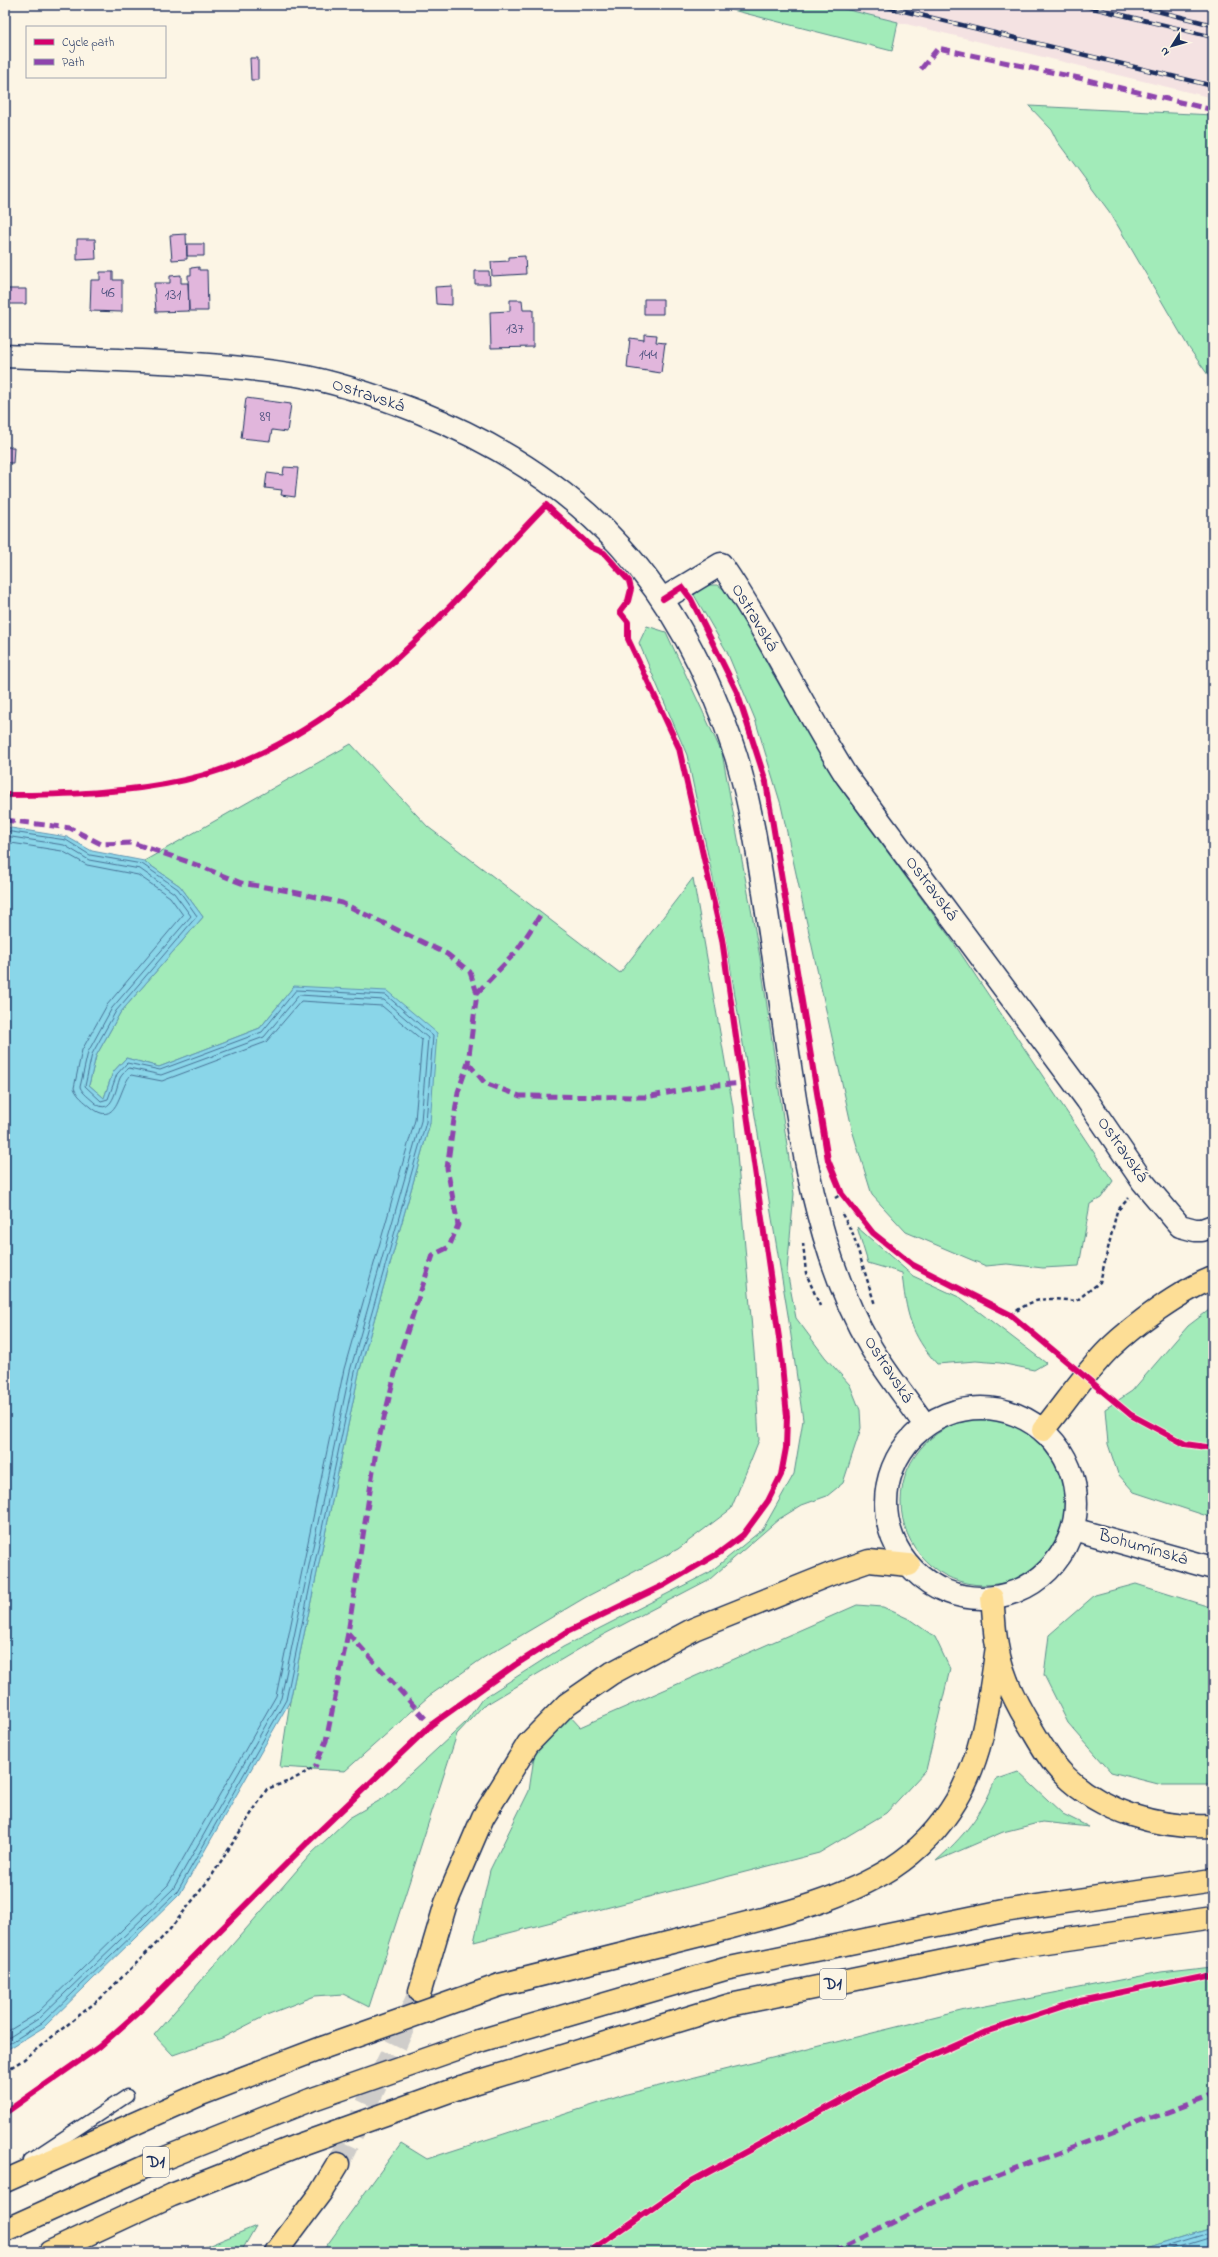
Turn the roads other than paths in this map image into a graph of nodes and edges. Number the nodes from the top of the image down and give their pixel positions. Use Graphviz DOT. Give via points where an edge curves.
graph roads {
  1 [pos="5,356"];
  2 [pos="663,599"];
  3 [pos="1213,1226"];
  4 [pos="1213,1278"];
  5 [pos="925,1425"];
  6 [pos="1043,1430"];
  7 [pos="1073,1529"];
  8 [pos="909,1565"];
  9 [pos="1213,1568"];
  10 [pos="992,1598"];
  11 [pos="997,1647"];
  12 [pos="1213,1826"];
  13 [pos="1213,1880"];
  14 [pos="1213,1918"];
  15 [pos="420,1991"];
  16 [pos="127,2096"];
  17 [pos="338,2164"];
  18 [pos="5,2176"];
  19 [pos="5,2181"];
  20 [pos="5,2230"];
  21 [pos="50,2252"];
  22 [pos="276,2252"];
  1 -- 2 [label="main road, Ostravská" via="183,362 299,375 355,389 405,407 453,426 502,450 550,484 599,523 624,549"];
  2 -- 3 [label="main road, Ostravská" via="721,564 750,606 820,734 845,774 1087,1100 1143,1182 1180,1226 1195,1230"];
  2 -- 5 [label="main road, Ostravská" via="708,681 737,761 750,814 802,1137 828,1246 847,1298 870,1346"];
  4 -- 6 [label="highway" via="1167,1304 1109,1349"];
  5 -- 6 [label="main road" via="950,1412 978,1407 1019,1415"];
  5 -- 8 [label="main road" via="898,1456 888,1483 886,1501 891,1535"];
  6 -- 7 [label="main road" via="1056,1443 1073,1475 1076,1499"];
  7 -- 9 [label="main road, Bohumínská"];
  7 -- 10 [label="main road" via="1062,1554 1043,1576 1019,1591"];
  8 -- 10 [label="main road" via="941,1589 966,1597"];
  8 -- 15 [label="highway" via="869,1561 694,1629 612,1672 567,1704 528,1744 483,1817 446,1903"];
  10 -- 11 [label="highway"];
  11 -- 12 [label="highway" via="1014,1699 1048,1756 1072,1782 1102,1801 1134,1816 1165,1824"];
  11 -- 19 [label="highway, bridge" via="986,1721 967,1781 934,1832 892,1868 842,1893 763,1919 500,1985 201,2094"];
  13 -- 20 [label="highway, D1, bridge" via="1004,1911 725,1969 479,2041 310,2100 160,2160"];
  14 -- 21 [label="highway, D1, bridge" via="1012,1947 730,2005 461,2087 299,2145 172,2195"];
  16 -- 18 [label="lane"];
  17 -- 22 [label="highway" via="321,2192"];
}
